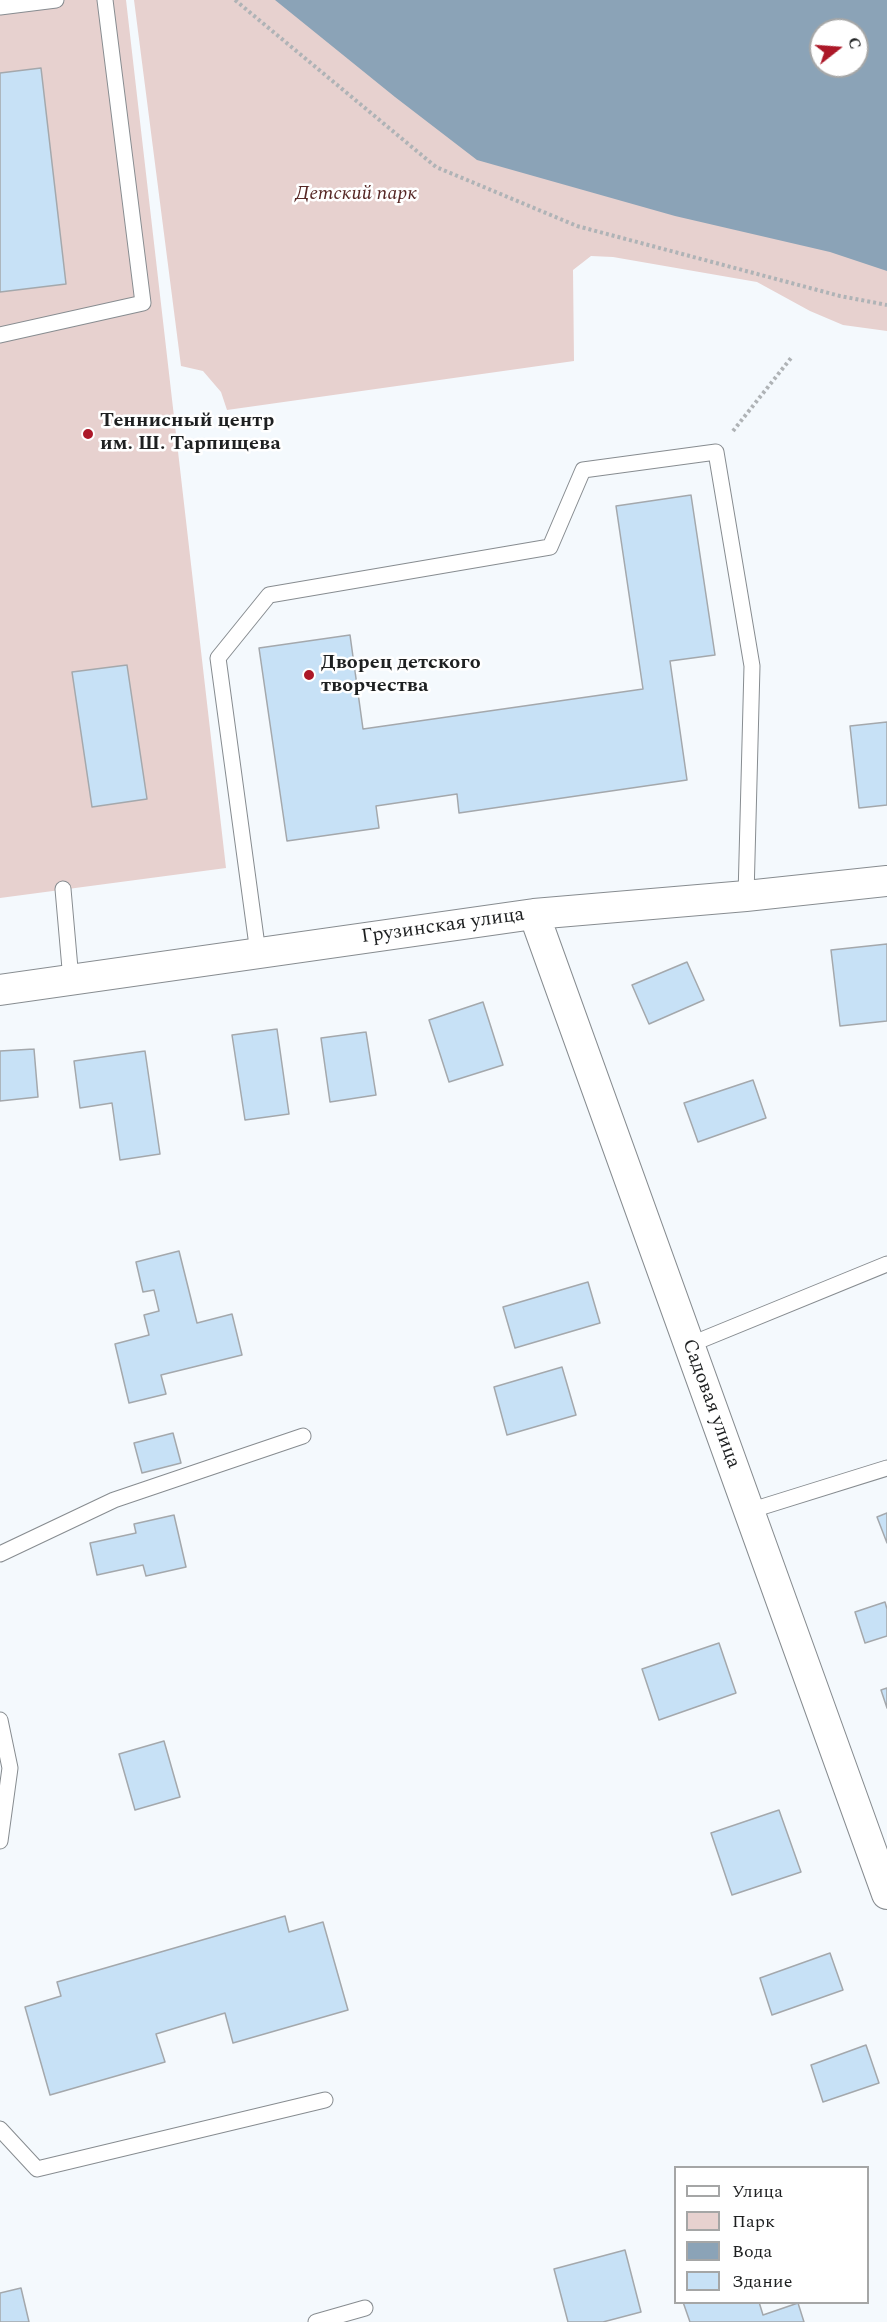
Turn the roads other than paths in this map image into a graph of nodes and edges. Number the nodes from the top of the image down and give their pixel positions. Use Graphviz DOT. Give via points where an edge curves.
graph roads {
  1 [pos="56,0"];
  2 [pos="105,0"];
  3 [pos="0,7"];
  4 [pos="0,335"];
  5 [pos="887,881"];
  6 [pos="63,889"];
  7 [pos="746,896"];
  8 [pos="534,914"];
  9 [pos="258,953"];
  10 [pos="71,980"];
  11 [pos="0,990"];
  12 [pos="887,1264"];
  13 [pos="689,1345"];
  14 [pos="303,1436"];
  15 [pos="887,1468"];
  16 [pos="749,1511"];
  17 [pos="0,1554"];
  18 [pos="0,1720"];
  19 [pos="0,1841"];
  20 [pos="887,1894"];
  21 [pos="325,2100"];
  22 [pos="0,2129"];
  23 [pos="364,2308"];
  24 [pos="316,2322"];
  1 -- 3 [label="lane"];
  2 -- 4 [label="lane" via="143,303"];
  5 -- 7 [label="street, Грузинская улица"];
  6 -- 10 [label="lane"];
  7 -- 8 [label="street, Грузинская улица"];
  7 -- 9 [label="lane" via="752,666 716,452 583,470 550,547 269,595 218,658"];
  8 -- 9 [label="street, Грузинская улица"];
  8 -- 13 [label="street, Садовая улица"];
  9 -- 10 [label="street, Грузинская улица"];
  10 -- 11 [label="street, Грузинская улица"];
  12 -- 13 [label="lane"];
  13 -- 16 [label="street, Садовая улица"];
  14 -- 17 [label="lane" via="114,1500"];
  15 -- 16 [label="lane"];
  16 -- 20 [label="street, Садовая улица"];
  18 -- 19 [label="lane" via="10,1768"];
  21 -- 22 [label="lane" via="37,2169"];
  23 -- 24 [label="lane"];
}
